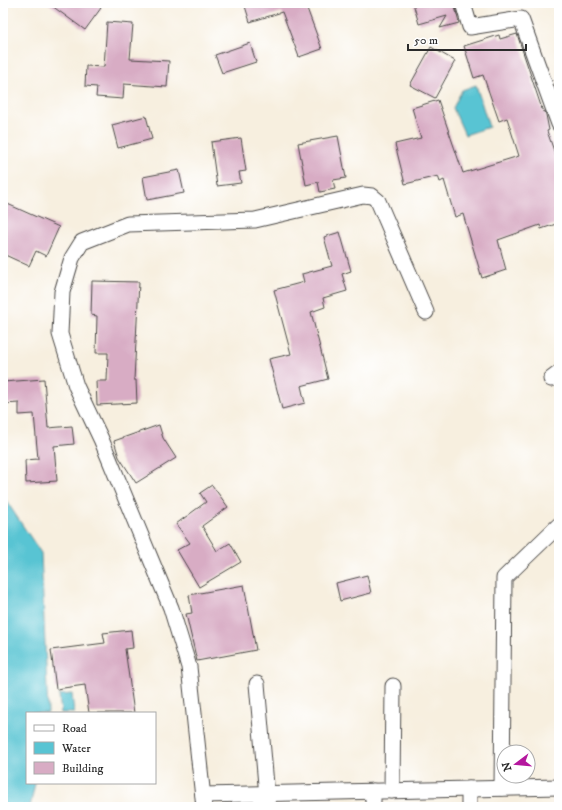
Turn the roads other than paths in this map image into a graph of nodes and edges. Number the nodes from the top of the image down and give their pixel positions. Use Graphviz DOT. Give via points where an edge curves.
graph roads {
  1 [pos="463,3"];
  2 [pos="559,124"];
  3 [pos="426,312"];
  4 [pos="559,525"];
  5 [pos="257,684"];
  6 [pos="394,686"];
  7 [pos="559,787"];
  8 [pos="502,788"];
  9 [pos="469,789"];
  10 [pos="373,791"];
  11 [pos="392,791"];
  12 [pos="268,800"];
  13 [pos="203,801"];
  14 [pos="373,807"];
  15 [pos="469,807"];
  1 -- 2 [label="street" via="470,27 521,19"];
  3 -- 13 [label="street" via="378,201 372,196 363,195 337,200 255,220 128,224 82,242 72,258 62,292 60,334 76,386 101,439 171,608 189,667"];
  4 -- 8 [label="street" via="504,578"];
  5 -- 12 [label="street"];
  6 -- 11 [label="street"];
  7 -- 8 [label="street"];
  8 -- 9 [label="street"];
  9 -- 11 [label="street"];
  9 -- 15 [label="street"];
  10 -- 11 [label="street"];
  10 -- 12 [label="street"];
  10 -- 14 [label="street"];
  12 -- 13 [label="street"];
}
